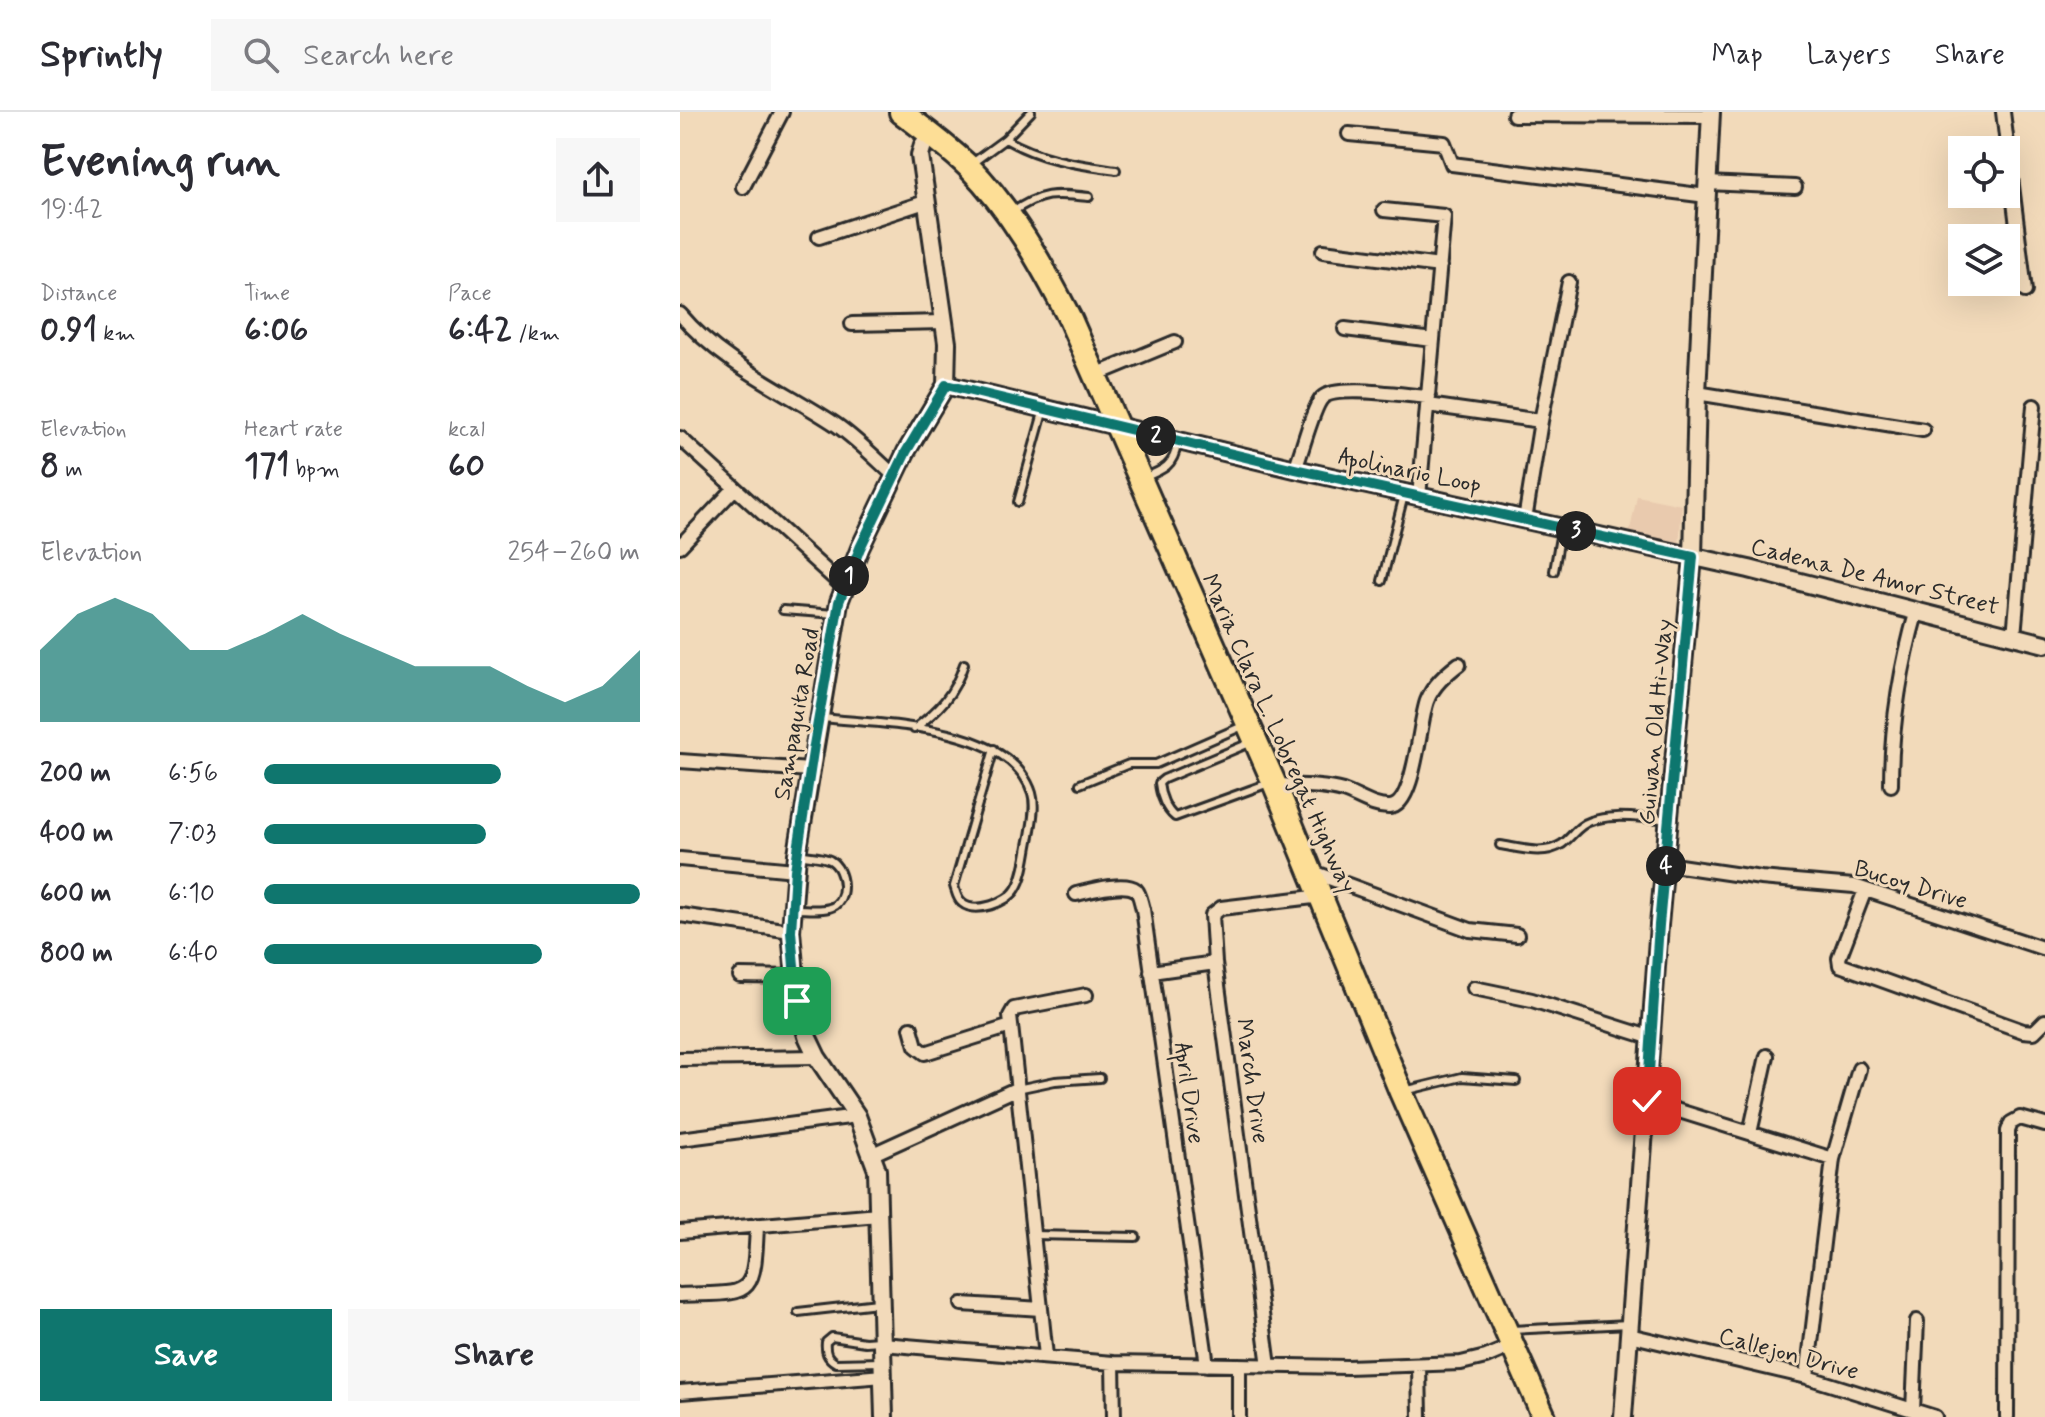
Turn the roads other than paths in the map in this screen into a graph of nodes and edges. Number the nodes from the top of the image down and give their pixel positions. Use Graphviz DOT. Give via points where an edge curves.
graph roads {
  1 [pos="782,112"];
  2 [pos="901,112"];
  3 [pos="1031,112"];
  4 [pos="2003,112"];
  5 [pos="1710,114"];
  6 [pos="1514,115"];
  7 [pos="932,134"];
  8 [pos="1349,134"];
  9 [pos="1005,139"];
  10 [pos="968,166"];
  11 [pos="1116,170"];
  12 [pos="743,187"];
  13 [pos="1795,187"];
  14 [pos="1707,189"];
  15 [pos="1089,197"];
  16 [pos="928,201"];
  17 [pos="1384,210"];
  18 [pos="1008,215"];
  19 [pos="819,237"];
  20 [pos="1323,251"];
  21 [pos="1440,266"];
  22 [pos="1569,282"];
  23 [pos="2025,291"];
  24 [pos="680,314"];
  25 [pos="944,322"];
  26 [pos="852,324"];
  27 [pos="1345,329"];
  28 [pos="1433,340"];
  29 [pos="1175,342"];
  30 [pos="1095,375"];
  31 [pos="946,385"];
  32 [pos="1697,393"];
  33 [pos="1429,401"];
  34 [pos="2034,406"];
  35 [pos="1044,409"];
  36 [pos="1541,421"];
  37 [pos="1116,427"];
  38 [pos="1923,430"];
  39 [pos="680,438"];
  40 [pos="1177,441"];
  41 [pos="1295,469"];
  42 [pos="896,477"];
  43 [pos="1139,479"];
  44 [pos="735,488"];
  45 [pos="1412,495"];
  46 [pos="1018,502"];
  47 [pos="1525,520"];
  48 [pos="1561,528"];
  49 [pos="680,546"];
  50 [pos="1693,557"];
  51 [pos="1554,571"];
  52 [pos="1382,581"];
  53 [pos="845,588"];
  54 [pos="783,610"];
  55 [pos="1917,610"];
  56 [pos="837,615"];
  57 [pos="2014,636"];
  58 [pos="2045,644"];
  59 [pos="964,664"];
  60 [pos="1459,664"];
  61 [pos="820,718"];
  62 [pos="914,729"];
  63 [pos="1252,732"];
  64 [pos="994,749"];
  65 [pos="680,761"];
  66 [pos="810,770"];
  67 [pos="1274,783"];
  68 [pos="1080,784"];
  69 [pos="1891,785"];
  70 [pos="1670,819"];
  71 [pos="1500,845"];
  72 [pos="680,859"];
  73 [pos="796,862"];
  74 [pos="1666,864"];
  75 [pos="1313,872"];
  76 [pos="1865,890"];
  77 [pos="1076,894"];
  78 [pos="1322,896"];
  79 [pos="793,910"];
  80 [pos="680,915"];
  81 [pos="791,931"];
  82 [pos="1517,935"];
  83 [pos="2045,949"];
  84 [pos="1215,963"];
  85 [pos="1151,972"];
  86 [pos="740,976"];
  87 [pos="795,977"];
  88 [pos="1474,988"];
  89 [pos="1086,995"];
  90 [pos="2045,1021"];
  91 [pos="1011,1026"];
  92 [pos="911,1028"];
  93 [pos="1652,1038"];
  94 [pos="1767,1056"];
  95 [pos="817,1057"];
  96 [pos="680,1059"];
  97 [pos="1859,1069"];
  98 [pos="1100,1078"];
  99 [pos="1516,1081"];
  100 [pos="1016,1089"];
  101 [pos="1401,1092"];
  102 [pos="1647,1101"];
  103 [pos="857,1116"];
  104 [pos="2045,1125"];
  105 [pos="1750,1133"];
  106 [pos="680,1139"];
  107 [pos="873,1154"];
  108 [pos="1833,1159"];
  109 [pos="879,1215"];
  110 [pos="757,1225"];
  111 [pos="680,1232"];
  112 [pos="1033,1235"];
  113 [pos="1136,1237"];
  114 [pos="680,1295"];
  115 [pos="882,1303"];
  116 [pos="962,1304"];
  117 [pos="1041,1309"];
  118 [pos="798,1312"];
  119 [pos="1917,1321"];
  120 [pos="1630,1330"];
  121 [pos="1508,1338"];
  122 [pos="882,1342"];
  123 [pos="1046,1356"];
  124 [pos="1113,1363"];
  125 [pos="1207,1365"];
  126 [pos="1239,1365"];
  127 [pos="1419,1365"];
  128 [pos="1269,1366"];
  129 [pos="884,1369"];
  130 [pos="1807,1377"];
  131 [pos="680,1392"];
  132 [pos="1913,1410"];
  133 [pos="1891,1411"];
  134 [pos="884,1417"];
  135 [pos="1114,1417"];
  136 [pos="1239,1417"];
  137 [pos="1420,1417"];
  138 [pos="1544,1417"];
  139 [pos="1623,1417"];
  140 [pos="1935,1417"];
  141 [pos="2007,1417"];
  1 -- 12 [label="street"];
  2 -- 7 [label="highway, Maria Clara L. Lobregat Highway"];
  3 -- 9 [label="lane"];
  4 -- 23 [label="street"];
  5 -- 6 [label="street"];
  5 -- 14 [label="street, Guiwan Old Hi-Way"];
  7 -- 10 [label="highway, Maria Clara L. Lobregat Highway"];
  7 -- 16 [label="street" via="920,155"];
  8 -- 14 [label="street" via="1444,143 1452,164"];
  9 -- 10 [label="lane"];
  9 -- 11 [label="lane" via="1052,160"];
  10 -- 18 [label="highway, Maria Clara L. Lobregat Highway"];
  13 -- 14 [label="street"];
  14 -- 32 [label="street, Guiwan Old Hi-Way"];
  15 -- 18 [label="lane" via="1045,194"];
  16 -- 19 [label="street"];
  16 -- 25 [label="street"];
  17 -- 21 [label="street" via="1444,216"];
  18 -- 30 [label="highway, Maria Clara L. Lobregat Highway" via="1046,273"];
  20 -- 21 [label="street"];
  21 -- 28 [label="street"];
  22 -- 36 [label="street"];
  24 -- 42 [label="street" via="721,355 838,426"];
  25 -- 26 [label="street"];
  25 -- 31 [label="street"];
  27 -- 28 [label="street"];
  28 -- 33 [label="street"];
  29 -- 30 [label="street"];
  30 -- 37 [label="highway, Maria Clara L. Lobregat Highway"];
  31 -- 35 [label="street"];
  31 -- 42 [label="street, Sampaguita Road"];
  32 -- 38 [label="street"];
  32 -- 50 [label="street, Guiwan Old Hi-Way"];
  33 -- 36 [label="street"];
  33 -- 41 [label="street" via="1331,393 1317,407"];
  33 -- 45 [label="street"];
  34 -- 57 [label="street"];
  35 -- 37 [label="street"];
  35 -- 46 [label="lane"];
  36 -- 47 [label="street"];
  37 -- 40 [label="street, Apolinario Loop"];
  37 -- 43 [label="highway, Maria Clara L. Lobregat Highway"];
  39 -- 44 [label="street"];
  40 -- 41 [label="street, Apolinario Loop"];
  40 -- 43 [label="lane" via="1171,464"];
  41 -- 45 [label="street, Apolinario Loop"];
  42 -- 53 [label="street, Sampaguita Road"];
  43 -- 63 [label="highway, Maria Clara L. Lobregat Highway"];
  44 -- 49 [label="street"];
  44 -- 53 [label="street"];
  45 -- 47 [label="street, Apolinario Loop"];
  45 -- 52 [label="lane"];
  47 -- 48 [label="street, Apolinario Loop"];
  48 -- 50 [label="street, Apolinario Loop"];
  48 -- 51 [label="lane"];
  50 -- 55 [label="street, Cadena De Amor Street"];
  50 -- 70 [label="street, Guiwan Old Hi-Way"];
  53 -- 56 [label="street, Sampaguita Road"];
  54 -- 56 [label="lane"];
  55 -- 57 [label="street, Cadena De Amor Street"];
  55 -- 69 [label="street" via="1899,693"];
  56 -- 61 [label="street, Sampaguita Road"];
  57 -- 58 [label="street, Cadena De Amor Street"];
  59 -- 62 [label="lane" via="942,707"];
  60 -- 67 [label="street" via="1427,700 1402,802 1381,807 1331,789"];
  61 -- 62 [label="lane"];
  61 -- 66 [label="street, Sampaguita Road"];
  62 -- 64 [label="lane"];
  63 -- 67 [label="highway, Maria Clara L. Lobregat Highway"];
  63 -- 67 [label="lane" via="1164,779 1160,791 1175,817"];
  63 -- 68 [label="lane" via="1156,764 1129,764"];
  64 -- 64 [label="lane" via="1024,776 1033,795 1032,822 1019,885 1010,899 966,906 954,886"];
  65 -- 66 [label="street"];
  66 -- 73 [label="street, Sampaguita Road"];
  67 -- 75 [label="highway, Maria Clara L. Lobregat Highway"];
  70 -- 71 [label="lane" via="1592,820 1547,851"];
  70 -- 74 [label="street, Guiwan Old Hi-Way"];
  72 -- 73 [label="street"];
  73 -- 79 [label="street, Sampaguita Road"];
  73 -- 79 [label="lane" via="831,860 841,872 843,893 829,908"];
  74 -- 76 [label="street, Bucoy Drive"];
  74 -- 93 [label="street, Guiwan Old Hi-Way"];
  75 -- 78 [label="highway, Maria Clara L. Lobregat Highway"];
  75 -- 82 [label="street" via="1470,930"];
  76 -- 83 [label="street, Bucoy Drive"];
  76 -- 90 [label="street" via="1840,965 2023,1031 2034,1032"];
  77 -- 85 [label="street, April Drive" via="1124,886 1139,894"];
  78 -- 84 [label="street, March Drive" via="1214,911"];
  78 -- 101 [label="highway, Maria Clara L. Lobregat Highway"];
  79 -- 81 [label="street, Sampaguita Road"];
  80 -- 81 [label="street"];
  81 -- 87 [label="street, Sampaguita Road"];
  84 -- 85 [label="street"];
  84 -- 128 [label="street, March Drive"];
  85 -- 125 [label="street, April Drive"];
  86 -- 87 [label="street"];
  87 -- 95 [label="street, Sampaguita Road" via="797,1001"];
  88 -- 93 [label="street" via="1532,1000"];
  89 -- 91 [label="street" via="1014,1009"];
  91 -- 92 [label="street" via="925,1053 916,1046"];
  91 -- 100 [label="street"];
  93 -- 102 [label="street, Guiwan Old Hi-Way"];
  94 -- 105 [label="street"];
  95 -- 96 [label="street"];
  95 -- 103 [label="street, Sampaguita Road"];
  97 -- 108 [label="street"];
  98 -- 100 [label="lane"];
  99 -- 101 [label="lane" via="1462,1077"];
  100 -- 107 [label="street"];
  100 -- 112 [label="street"];
  101 -- 121 [label="highway, Maria Clara L. Lobregat Highway"];
  102 -- 105 [label="street"];
  102 -- 120 [label="street, Guiwan Old Hi-Way"];
  103 -- 106 [label="street"];
  103 -- 107 [label="street, Sampaguita Road"];
  104 -- 141 [label="street" via="2020,1118 2008,1131"];
  105 -- 108 [label="street"];
  107 -- 109 [label="street, Sampaguita Road"];
  108 -- 130 [label="street"];
  109 -- 110 [label="street"];
  109 -- 115 [label="street, Sampaguita Road"];
  110 -- 111 [label="street"];
  110 -- 114 [label="street" via="756,1265 746,1287 735,1293"];
  112 -- 113 [label="lane"];
  112 -- 117 [label="street"];
  115 -- 118 [label="lane"];
  115 -- 122 [label="street, Sampaguita Road"];
  116 -- 117 [label="street"];
  117 -- 123 [label="street"];
  119 -- 132 [label="street"];
  120 -- 121 [label="lane"];
  120 -- 130 [label="street, Callejon Drive"];
  120 -- 139 [label="street, Guiwan Old Hi-Way"];
  121 -- 127 [label="street" via="1475,1361"];
  121 -- 138 [label="highway, Maria Clara L. Lobregat Highway"];
  122 -- 123 [label="street"];
  122 -- 129 [label="street, Sampaguita Road"];
  122 -- 129 [label="lane" via="832,1337 826,1347 836,1363"];
  123 -- 124 [label="street"];
  124 -- 125 [label="street"];
  124 -- 135 [label="street"];
  125 -- 126 [label="street"];
  126 -- 128 [label="street"];
  126 -- 136 [label="street"];
  127 -- 128 [label="street"];
  127 -- 137 [label="street"];
  129 -- 131 [label="street"];
  129 -- 134 [label="street, Sampaguita Road"];
  130 -- 133 [label="street, Callejon Drive"];
  132 -- 133 [label="street, Callejon Drive"];
  132 -- 140 [label="street, Callejon Drive"];
}
